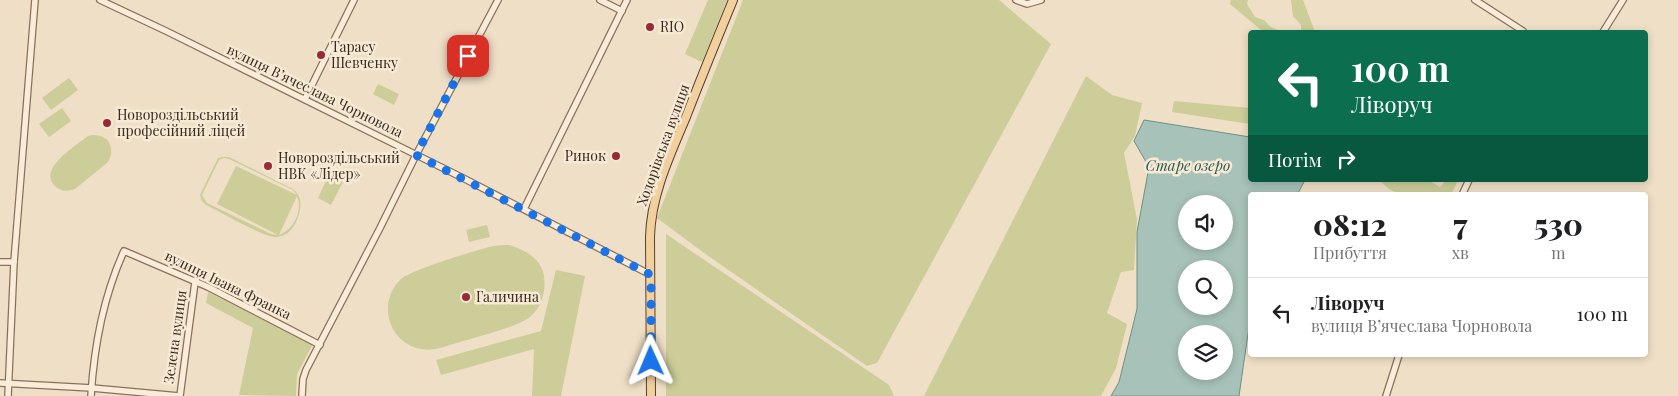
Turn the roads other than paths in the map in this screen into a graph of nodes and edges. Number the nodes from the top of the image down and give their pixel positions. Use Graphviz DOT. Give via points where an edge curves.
graph roads {
  1 [pos="35,0"];
  2 [pos="100,0"];
  3 [pos="354,0"];
  4 [pos="498,0"];
  5 [pos="600,0"];
  6 [pos="627,0"];
  7 [pos="733,0"];
  8 [pos="1016,0"];
  9 [pos="1041,0"];
  10 [pos="1475,0"];
  11 [pos="1623,0"];
  12 [pos="622,12"];
  13 [pos="1521,30"];
  14 [pos="1604,30"];
  15 [pos="305,99"];
  16 [pos="416,155"];
  17 [pos="524,209"];
  18 [pos="0,262"];
  19 [pos="14,262"];
  20 [pos="651,275"];
  21 [pos="195,282"];
  22 [pos="320,344"];
  23 [pos="1398,357"];
  24 [pos="0,383"];
  25 [pos="8,384"];
  26 [pos="92,388"];
  27 [pos="8,396"];
  28 [pos="91,396"];
  29 [pos="179,396"];
  30 [pos="302,396"];
  31 [pos="651,396"];
  32 [pos="1386,396"];
  1 -- 19 [label="street"];
  2 -- 15 [label="street, вулиця Вʼячеслава Чорновола"];
  3 -- 15 [label="street"];
  4 -- 16 [label="street"];
  5 -- 12 [label="street"];
  6 -- 12 [label="street"];
  7 -- 20 [label="main road, Ходорівська вулиця" via="670,154 654,202"];
  8 -- 9 [label="street" via="1027,4"];
  10 -- 13 [label="street"];
  11 -- 14 [label="street"];
  12 -- 17 [label="street"];
  15 -- 16 [label="street, вулиця Вʼячеслава Чорновола"];
  16 -- 17 [label="street, вулиця Вʼячеслава Чорновола"];
  16 -- 22 [label="street"];
  17 -- 20 [label="street, вулиця Вʼячеслава Чорновола"];
  18 -- 19 [label="street"];
  19 -- 25 [label="street"];
  20 -- 31 [label="main road, Ходорівська вулиця"];
  21 -- 22 [label="street, вулиця Івана Франка"];
  21 -- 26 [label="street, вулиця Івана Франка" via="124,250 115,270 98,334"];
  21 -- 29 [label="street, Зелена вулиця"];
  22 -- 30 [label="street" via="303,379"];
  23 -- 32 [label="street"];
  24 -- 25 [label="street"];
  25 -- 26 [label="street"];
  25 -- 27 [label="street"];
  26 -- 28 [label="street"];
  26 -- 29 [label="street"];
}
